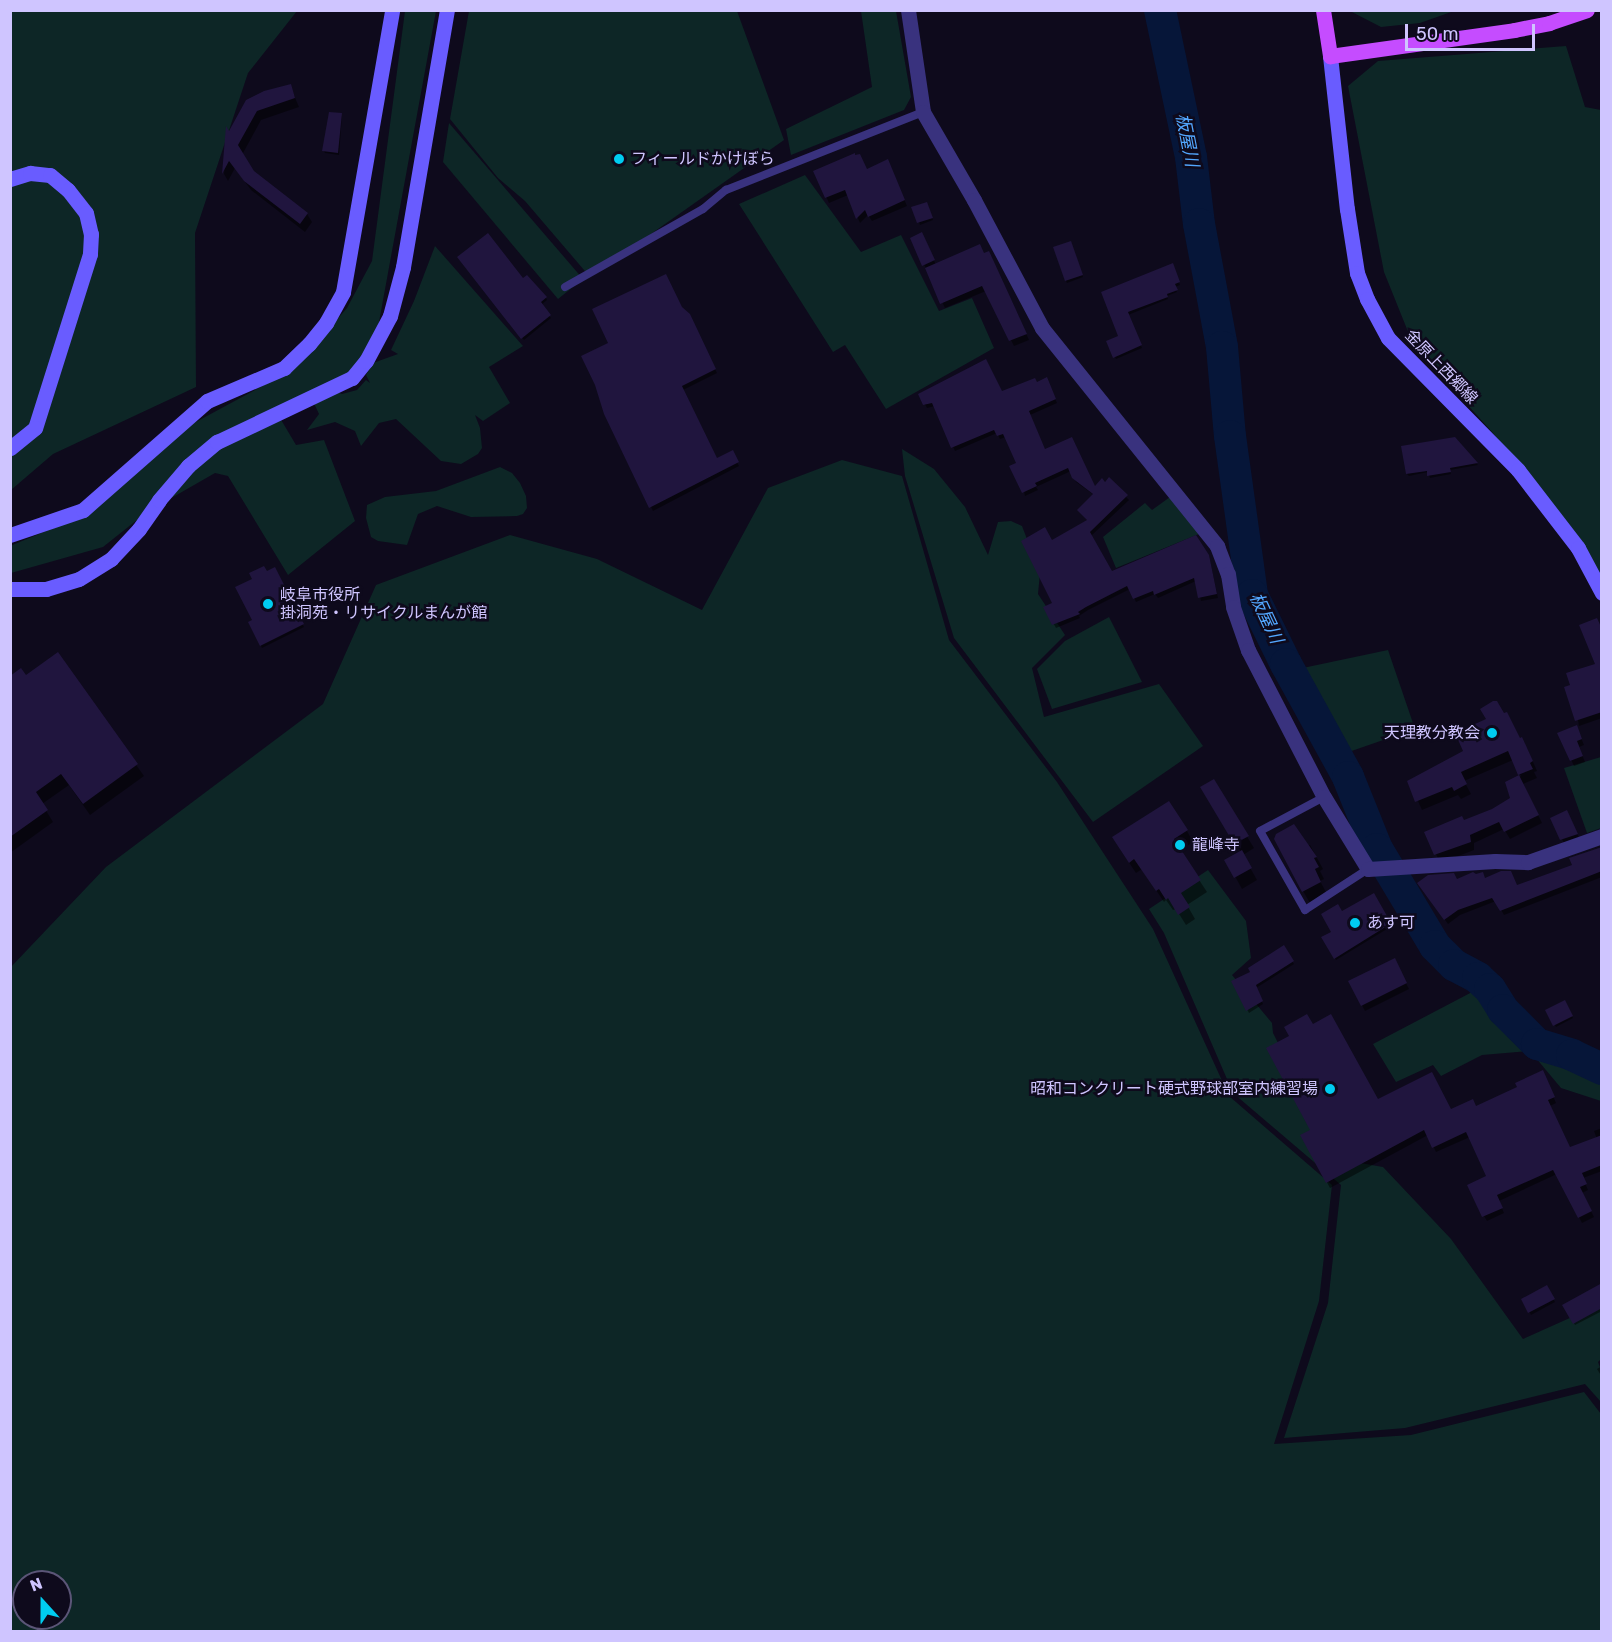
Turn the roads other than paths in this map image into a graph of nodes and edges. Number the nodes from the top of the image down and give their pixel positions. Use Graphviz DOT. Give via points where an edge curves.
graph roads {
  1 [pos="392,10"];
  2 [pos="447,10"];
  3 [pos="908,10"];
  4 [pos="1323,10"];
  5 [pos="1587,10"];
  6 [pos="1330,56"];
  7 [pos="923,112"];
  8 [pos="10,179"];
  9 [pos="565,288"];
  10 [pos="10,448"];
  11 [pos="10,535"];
  12 [pos="10,589"];
  13 [pos="1602,593"];
  14 [pos="1324,797"];
  15 [pos="1602,836"];
  16 [pos="1373,868"];
  1 -- 11 [label="street" via="344,292 326,323 284,368 207,401 84,510"];
  2 -- 12 [label="street" via="403,267 390,316 366,361 352,378 336,387 216,442 188,466 139,530 111,559 79,579 46,589"];
  3 -- 7 [label="street"];
  4 -- 6 [label="main road"];
  5 -- 6 [label="main road" via="1514,30"];
  6 -- 13 [label="street, 金原上西郷線" via="1347,209 1357,273 1367,299 1388,338 1531,487 1578,548"];
  7 -- 9 [label="lane" via="726,190 703,209"];
  7 -- 14 [label="street" via="1042,328 1217,546 1248,650"];
  8 -- 10 [label="street" via="30,173 50,175 86,213 91,234 90,254 35,428"];
  14 -- 16 [label="street"];
  14 -- 16 [label="lane" via="1260,831 1305,910"];
  15 -- 16 [label="street" via="1528,862"];
}
